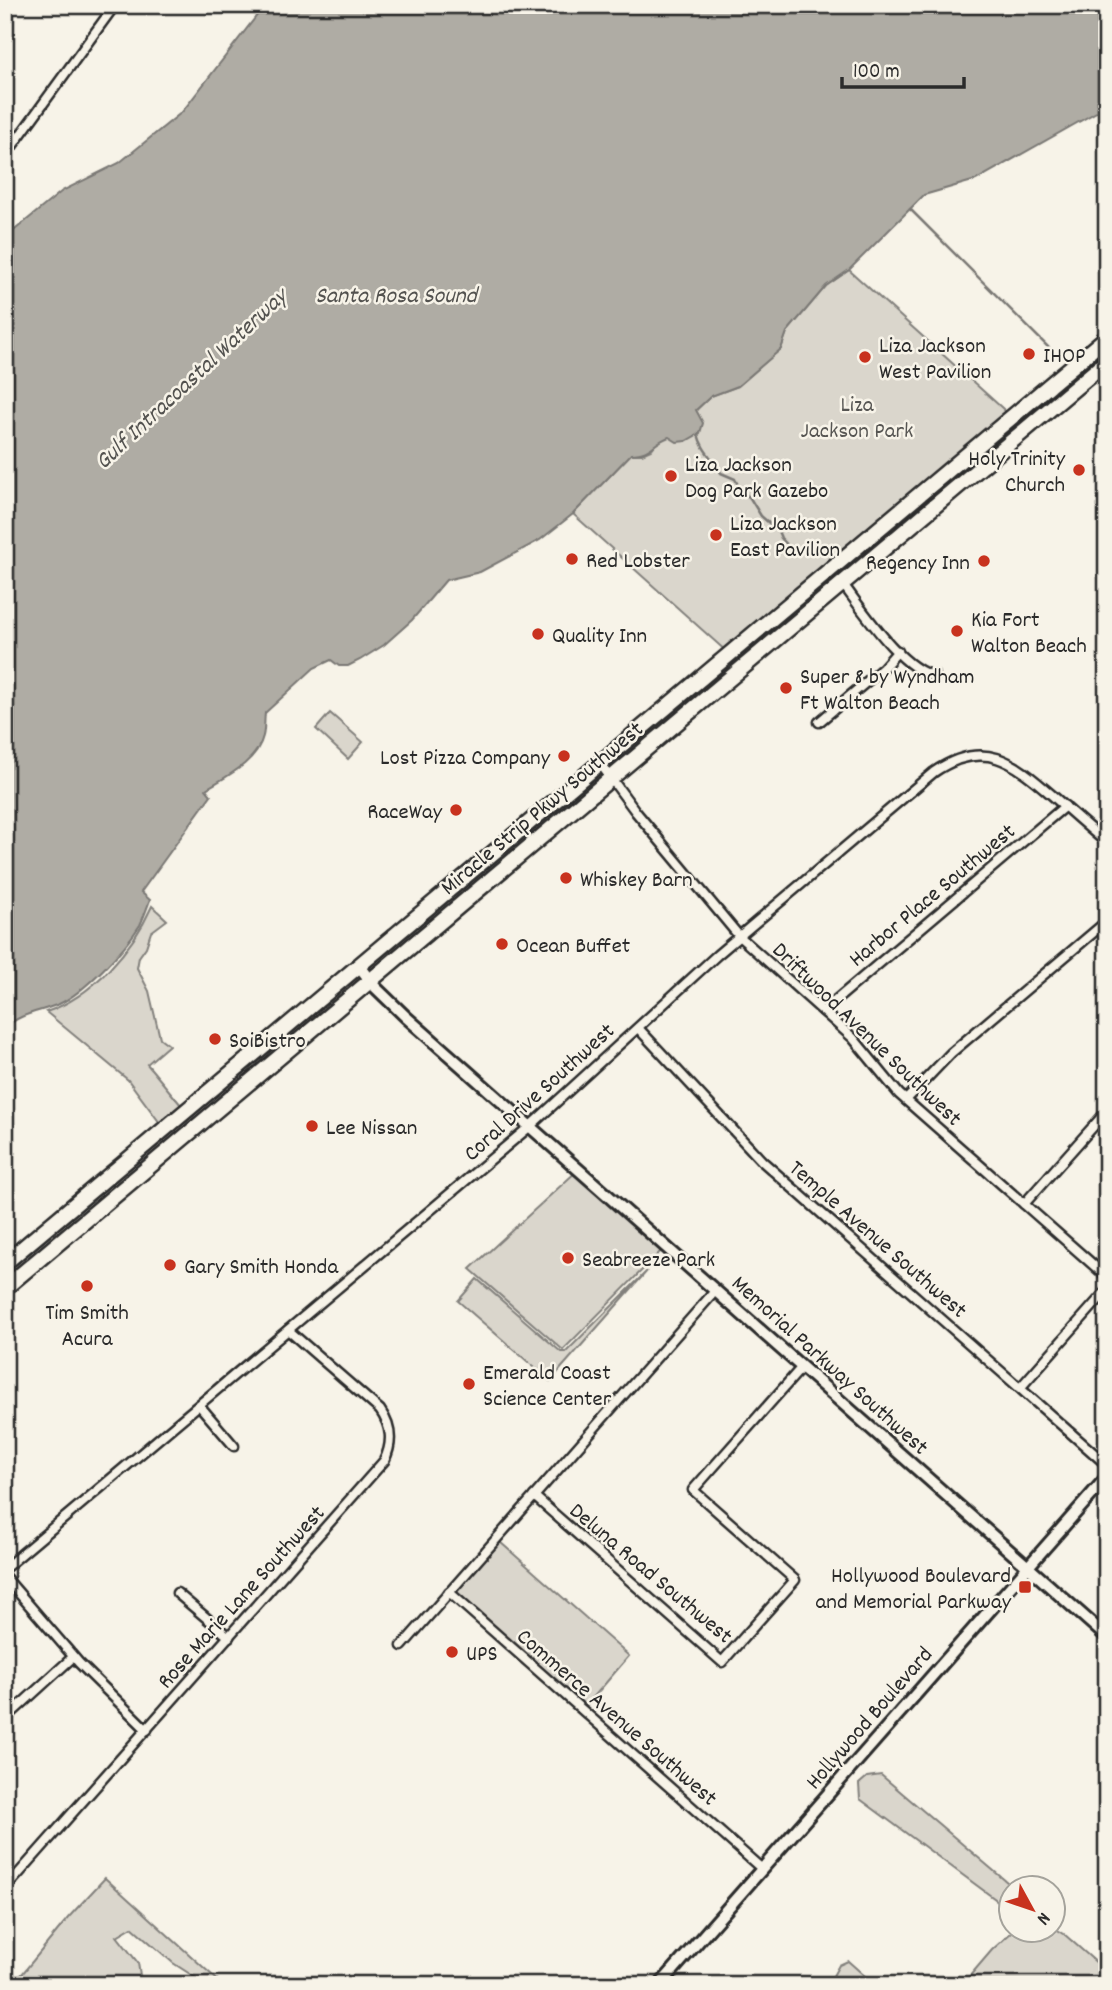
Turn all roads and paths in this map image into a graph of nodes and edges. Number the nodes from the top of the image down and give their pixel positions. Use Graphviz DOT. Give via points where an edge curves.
graph roads {
  1 [pos="115,5"];
  2 [pos="5,156"];
  3 [pos="1107,337"];
  4 [pos="1107,361"];
  5 [pos="842,583"];
  6 [pos="898,651"];
  7 [pos="935,676"];
  8 [pos="819,722"];
  9 [pos="599,762"];
  10 [pos="611,778"];
  11 [pos="1065,806"];
  12 [pos="1107,843"];
  13 [pos="1107,921"];
  14 [pos="739,936"];
  15 [pos="359,966"];
  16 [pos="371,980"];
  17 [pos="823,1011"];
  18 [pos="638,1028"];
  19 [pos="906,1100"];
  20 [pos="1107,1111"];
  21 [pos="530,1126"];
  22 [pos="1024,1204"];
  23 [pos="5,1263"];
  24 [pos="1107,1277"];
  25 [pos="5,1288"];
  26 [pos="716,1290"];
  27 [pos="1107,1290"];
  28 [pos="288,1330"];
  29 [pos="802,1367"];
  30 [pos="1020,1388"];
  31 [pos="199,1405"];
  32 [pos="234,1446"];
  33 [pos="1107,1465"];
  34 [pos="1107,1477"];
  35 [pos="534,1496"];
  36 [pos="1028,1567"];
  37 [pos="5,1568"];
  38 [pos="5,1577"];
  39 [pos="449,1592"];
  40 [pos="177,1593"];
  41 [pos="229,1637"];
  42 [pos="1107,1637"];
  43 [pos="402,1646"];
  44 [pos="73,1657"];
  45 [pos="5,1719"];
  46 [pos="147,1730"];
  47 [pos="762,1869"];
  48 [pos="5,1889"];
  49 [pos="660,1985"];
  1 -- 2 [label="street"];
  3 -- 9 [label="highway, Miracle Strip Pkwy Southwest"];
  4 -- 5 [label="highway, Miracle Strip Pkwy Southwest"];
  5 -- 6 [label="street"];
  5 -- 10 [label="highway, Miracle Strip Pkwy Southwest"];
  6 -- 7 [label="street" via="925,674"];
  6 -- 8 [label="street"];
  9 -- 10 [label="street, Driftwood Avenue Southwest"];
  9 -- 15 [label="highway, Miracle Strip Pkwy Southwest"];
  10 -- 14 [label="street, Driftwood Avenue Southwest"];
  10 -- 16 [label="highway, Miracle Strip Pkwy Southwest"];
  11 -- 12 [label="street, Coral Drive Southwest"];
  11 -- 14 [label="street, Coral Drive Southwest" via="1006,760 985,755 957,758 934,772"];
  11 -- 17 [label="street, Harbor Place Southwest"];
  13 -- 19 [label="street" via="951,1053"];
  14 -- 17 [label="street, Driftwood Avenue Southwest"];
  14 -- 18 [label="street, Coral Drive Southwest"];
  15 -- 16 [label="street, Memorial Parkway Southwest"];
  15 -- 23 [label="highway, Miracle Strip Pkwy Southwest"];
  16 -- 21 [label="street, Memorial Parkway Southwest" via="406,1017"];
  16 -- 25 [label="highway, Miracle Strip Pkwy Southwest"];
  17 -- 19 [label="street, Driftwood Avenue Southwest"];
  18 -- 21 [label="street, Coral Drive Southwest"];
  18 -- 30 [label="street, Temple Avenue Southwest" via="762,1161"];
  19 -- 22 [label="street, Driftwood Avenue Southwest"];
  20 -- 22 [label="street"];
  21 -- 26 [label="street, Memorial Parkway Southwest"];
  21 -- 28 [label="street, Coral Drive Southwest"];
  22 -- 24 [label="street, Driftwood Avenue Southwest"];
  26 -- 29 [label="street, Memorial Parkway Southwest"];
  26 -- 35 [label="street"];
  27 -- 30 [label="street"];
  28 -- 31 [label="street, Coral Drive Southwest"];
  28 -- 41 [label="street, Rose Marie Lane Southwest" via="380,1410 391,1442 375,1473"];
  29 -- 35 [label="street, Deluna Road Southwest" via="693,1490 795,1580 722,1662"];
  29 -- 36 [label="street, Memorial Parkway Southwest"];
  30 -- 33 [label="street, Temple Avenue Southwest"];
  31 -- 32 [label="street"];
  31 -- 37 [label="street, Coral Drive Southwest"];
  34 -- 36 [label="street, Hollywood Boulevard"];
  35 -- 39 [label="street"];
  36 -- 42 [label="street, Memorial Parkway Southwest"];
  36 -- 47 [label="street, Hollywood Boulevard"];
  38 -- 44 [label="street"];
  39 -- 43 [label="street"];
  39 -- 47 [label="street, Commerce Avenue Southwest"];
  40 -- 41 [label="street"];
  41 -- 46 [label="street, Rose Marie Lane Southwest"];
  44 -- 45 [label="street"];
  44 -- 46 [label="street"];
  46 -- 48 [label="street, Rose Marie Lane Southwest"];
  47 -- 49 [label="street, Hollywood Boulevard"];
}
